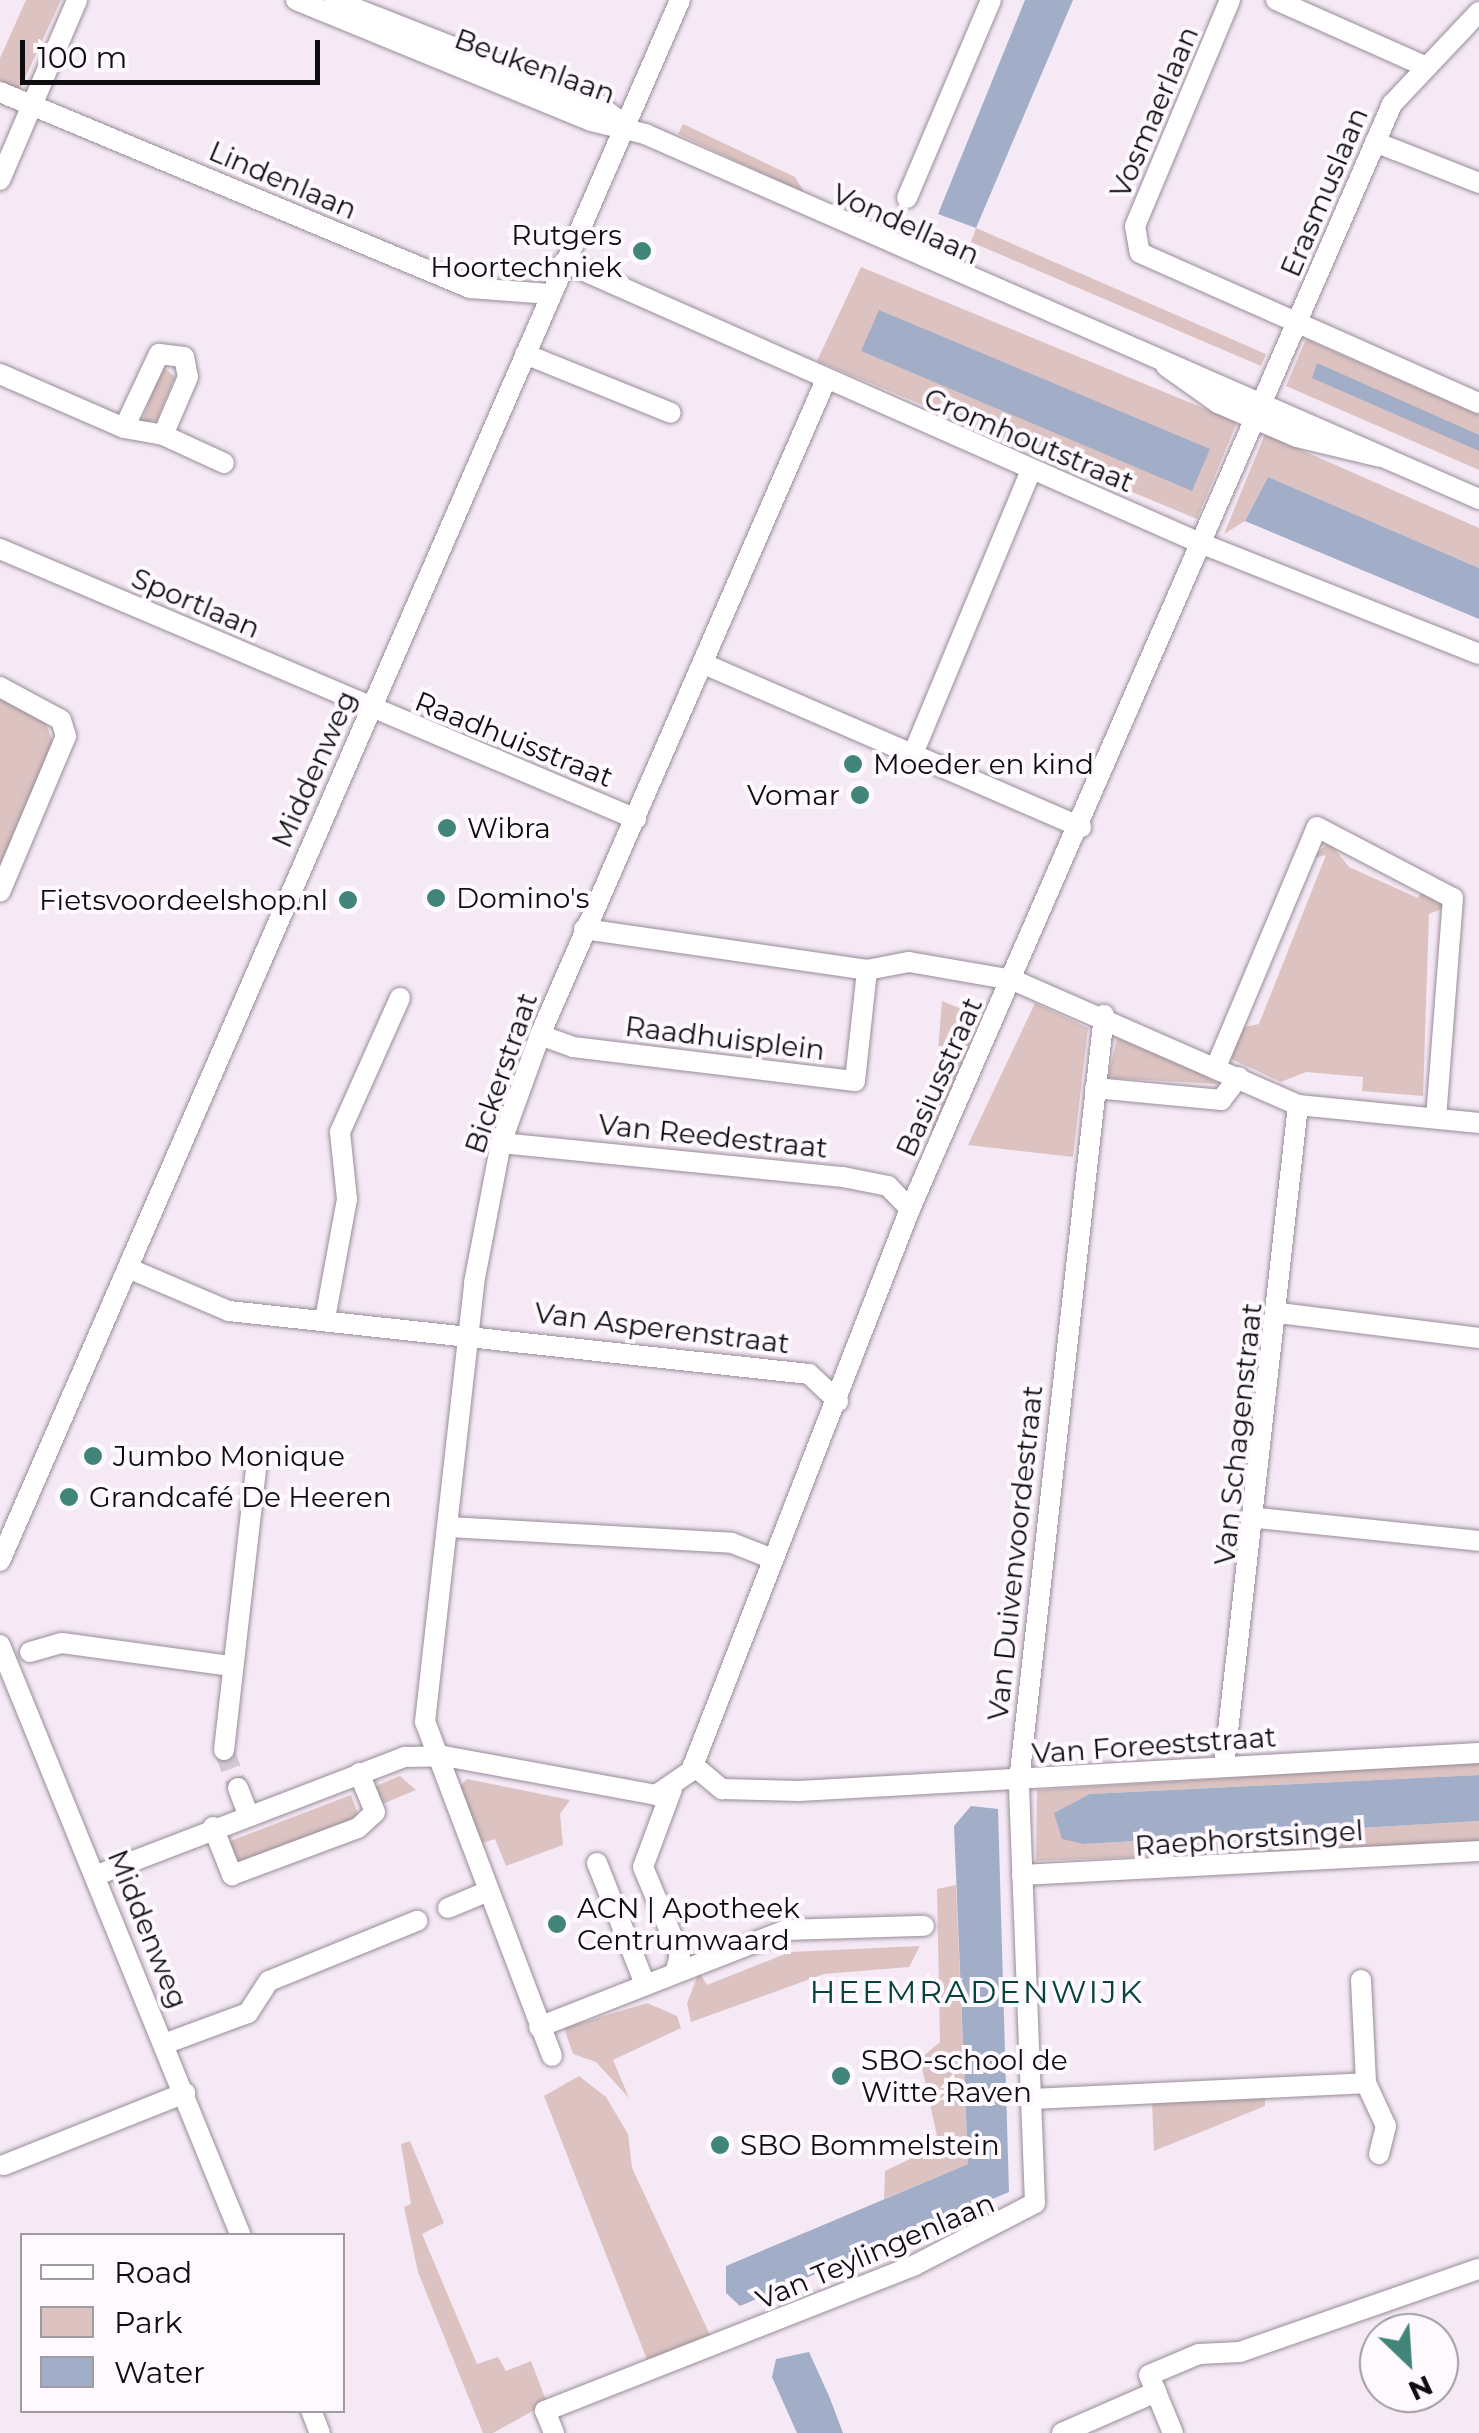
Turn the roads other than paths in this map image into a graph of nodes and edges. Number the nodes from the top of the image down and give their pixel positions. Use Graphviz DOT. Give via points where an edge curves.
graph roads {
  1 [pos="296,0"];
  2 [pos="334,0"];
  3 [pos="680,0"];
  4 [pos="991,0"];
  5 [pos="1230,0"];
  6 [pos="1276,0"];
  7 [pos="73,4"];
  8 [pos="1479,12"];
  9 [pos="1422,65"];
  10 [pos="0,92"];
  11 [pos="30,104"];
  12 [pos="627,126"];
  13 [pos="1375,142"];
  14 [pos="0,180"];
  15 [pos="1479,183"];
  16 [pos="907,198"];
  17 [pos="564,262"];
  18 [pos="550,294"];
  19 [pos="1296,326"];
  20 [pos="526,354"];
  21 [pos="0,374"];
  22 [pos="825,382"];
  23 [pos="1479,403"];
  24 [pos="1259,408"];
  25 [pos="671,414"];
  26 [pos="124,428"];
  27 [pos="163,435"];
  28 [pos="224,464"];
  29 [pos="1031,470"];
  30 [pos="1479,499"];
  31 [pos="1200,543"];
  32 [pos="0,549"];
  33 [pos="1479,654"];
  34 [pos="704,664"];
  35 [pos="0,688"];
  36 [pos="370,709"];
  37 [pos="915,749"];
  38 [pos="636,819"];
  39 [pos="1081,827"];
  40 [pos="0,892"];
  41 [pos="584,929"];
  42 [pos="867,970"];
  43 [pos="1014,980"];
  44 [pos="400,998"];
  45 [pos="1104,1015"];
  46 [pos="540,1035"];
  47 [pos="1216,1068"];
  48 [pos="1240,1077"];
  49 [pos="1095,1088"];
  50 [pos="1298,1105"];
  51 [pos="1436,1118"];
  52 [pos="1479,1123"];
  53 [pos="502,1143"];
  54 [pos="910,1209"];
  55 [pos="128,1268"];
  56 [pos="1279,1313"];
  57 [pos="325,1319"];
  58 [pos="469,1333"];
  59 [pos="1479,1338"];
  60 [pos="838,1401"];
  61 [pos="257,1462"];
  62 [pos="1258,1518"];
  63 [pos="448,1527"];
  64 [pos="1479,1541"];
  65 [pos="773,1558"];
  66 [pos="0,1561"];
  67 [pos="0,1645"];
  68 [pos="30,1652"];
  69 [pos="232,1666"];
  70 [pos="224,1750"];
  71 [pos="1479,1754"];
  72 [pos="433,1756"];
  73 [pos="694,1765"];
  74 [pos="1224,1768"];
  75 [pos="359,1773"];
  76 [pos="1019,1781"];
  77 [pos="238,1788"];
  78 [pos="672,1789"];
  79 [pos="248,1814"];
  80 [pos="213,1828"];
  81 [pos="1479,1852"];
  82 [pos="597,1863"];
  83 [pos="97,1875"];
  84 [pos="1022,1875"];
  85 [pos="486,1892"];
  86 [pos="448,1908"];
  87 [pos="416,1921"];
  88 [pos="924,1926"];
  89 [pos="676,1970"];
  90 [pos="1361,1980"];
  91 [pos="645,1984"];
  92 [pos="539,2027"];
  93 [pos="164,2044"];
  94 [pos="552,2056"];
  95 [pos="1366,2083"];
  96 [pos="185,2094"];
  97 [pos="1031,2099"];
  98 [pos="1380,2154"];
  99 [pos="4,2166"];
  100 [pos="240,2233"];
  101 [pos="1479,2268"];
  102 [pos="1156,2392"];
  103 [pos="554,2433"];
  104 [pos="1062,2433"];
  105 [pos="1173,2433"];
  1 -- 12 [label="street, Beukenlaan" via="591,121"];
  2 -- 12 [label="street, Beukenlaan" via="596,103"];
  3 -- 12 [label="street, Middenweg"];
  4 -- 16 [label="street"];
  5 -- 19 [label="street, Vosmaerlaan" via="1136,226 1140,253"];
  6 -- 9 [label="street"];
  7 -- 11 [label="street"];
  8 -- 9 [label="street, Erasmuslaan"];
  9 -- 13 [label="street, Erasmuslaan"];
  10 -- 11 [label="street, Lindenlaan"];
  11 -- 14 [label="street"];
  11 -- 18 [label="street, Lindenlaan" via="470,288"];
  12 -- 17 [label="street, Middenweg"];
  12 -- 24 [label="street, Vondellaan"];
  13 -- 15 [label="street"];
  13 -- 19 [label="street, Erasmuslaan"];
  17 -- 18 [label="street, Middenweg"];
  17 -- 22 [label="street, Cromhoutstraat"];
  18 -- 20 [label="street, Middenweg"];
  19 -- 23 [label="street"];
  19 -- 24 [label="street, Erasmuslaan"];
  20 -- 25 [label="street"];
  20 -- 36 [label="street, Middenweg"];
  21 -- 26 [label="street"];
  22 -- 29 [label="street, Cromhoutstraat"];
  22 -- 34 [label="street, Bickerstraat"];
  24 -- 30 [label="street, Vondellaan"];
  24 -- 31 [label="street, Basiusstraat"];
  26 -- 27 [label="street"];
  26 -- 27 [label="street" via="159,354 184,356 188,377"];
  27 -- 28 [label="street"];
  29 -- 31 [label="street, Cromhoutstraat"];
  29 -- 37 [label="street"];
  31 -- 33 [label="street, Cromhoutstraat"];
  31 -- 39 [label="street, Basiusstraat"];
  32 -- 36 [label="street, Sportlaan"];
  34 -- 37 [label="street"];
  34 -- 38 [label="street, Bickerstraat"];
  35 -- 40 [label="street" via="61,720 66,736"];
  36 -- 38 [label="street, Raadhuisstraat"];
  36 -- 55 [label="street, Middenweg"];
  37 -- 39 [label="street"];
  38 -- 41 [label="street, Bickerstraat"];
  39 -- 43 [label="street, Basiusstraat"];
  41 -- 42 [label="street"];
  41 -- 46 [label="street, Bickerstraat"];
  42 -- 43 [label="street" via="910,962"];
  42 -- 46 [label="street, Raadhuisplein" via="855,1081 574,1047"];
  43 -- 45 [label="street"];
  43 -- 54 [label="street, Basiusstraat"];
  44 -- 57 [label="street" via="340,1132 347,1198"];
  45 -- 47 [label="street"];
  45 -- 49 [label="street, Van Duivenvoordestraat"];
  46 -- 53 [label="street, Bickerstraat"];
  47 -- 48 [label="street"];
  47 -- 51 [label="street" via="1317,828 1453,898"];
  48 -- 49 [label="street" via="1220,1100"];
  48 -- 50 [label="street"];
  49 -- 76 [label="street, Van Duivenvoordestraat"];
  50 -- 51 [label="street"];
  50 -- 56 [label="street, Van Schagenstraat"];
  51 -- 52 [label="street"];
  53 -- 54 [label="street, Van Reedestraat" via="843,1177 888,1186"];
  53 -- 58 [label="street, Bickerstraat"];
  54 -- 60 [label="street, Basiusstraat"];
  55 -- 57 [label="street, Van Asperenstraat" via="230,1311"];
  55 -- 66 [label="street, Middenweg"];
  56 -- 59 [label="street"];
  56 -- 62 [label="street, Van Schagenstraat"];
  57 -- 58 [label="street, Van Asperenstraat"];
  58 -- 60 [label="street, Van Asperenstraat" via="810,1374"];
  58 -- 63 [label="street, Bickerstraat"];
  60 -- 65 [label="street, Basiusstraat"];
  61 -- 69 [label="street"];
  62 -- 64 [label="street"];
  62 -- 74 [label="street, Van Schagenstraat"];
  63 -- 65 [label="street" via="732,1543"];
  63 -- 72 [label="street, Bickerstraat" via="425,1722"];
  65 -- 73 [label="street, Basiusstraat"];
  67 -- 83 [label="street, Middenweg"];
  68 -- 69 [label="street" via="62,1643"];
  69 -- 70 [label="street"];
  71 -- 74 [label="street, Van Foreeststraat"];
  72 -- 75 [label="street"];
  72 -- 78 [label="street" via="656,1794"];
  72 -- 85 [label="street, Bickerstraat"];
  73 -- 76 [label="street, Van Foreeststraat" via="733,1791"];
  73 -- 78 [label="street"];
  74 -- 76 [label="street, Van Foreeststraat"];
  75 -- 79 [label="street"];
  75 -- 80 [label="street" via="375,1812 358,1828 232,1875"];
  76 -- 84 [label="street, Van Duivenvoordestraat"];
  77 -- 79 [label="street"];
  78 -- 89 [label="street" via="643,1867 680,1956"];
  79 -- 80 [label="street"];
  80 -- 83 [label="street"];
  81 -- 84 [label="street, Raephorstsingel"];
  82 -- 91 [label="street"];
  83 -- 93 [label="street, Middenweg"];
  84 -- 97 [label="street, Van Duivenvoordestraat"];
  85 -- 86 [label="street"];
  85 -- 92 [label="street, Bickerstraat"];
  87 -- 93 [label="street" via="269,1981 248,2013"];
  88 -- 89 [label="street" via="786,1930"];
  89 -- 91 [label="street"];
  90 -- 95 [label="street"];
  91 -- 92 [label="street"];
  92 -- 94 [label="street, Bickerstraat"];
  93 -- 96 [label="street, Middenweg"];
  95 -- 97 [label="street"];
  95 -- 98 [label="street" via="1386,2126"];
  96 -- 99 [label="street"];
  96 -- 100 [label="street, Middenweg"];
  97 -- 103 [label="street, Van Teylingenlaan" via="1037,2193 1022,2217 544,2411"];
  101 -- 102 [label="street" via="1240,2352 1199,2354 1149,2375"];
  102 -- 104 [label="street"];
  102 -- 105 [label="street"];
}
